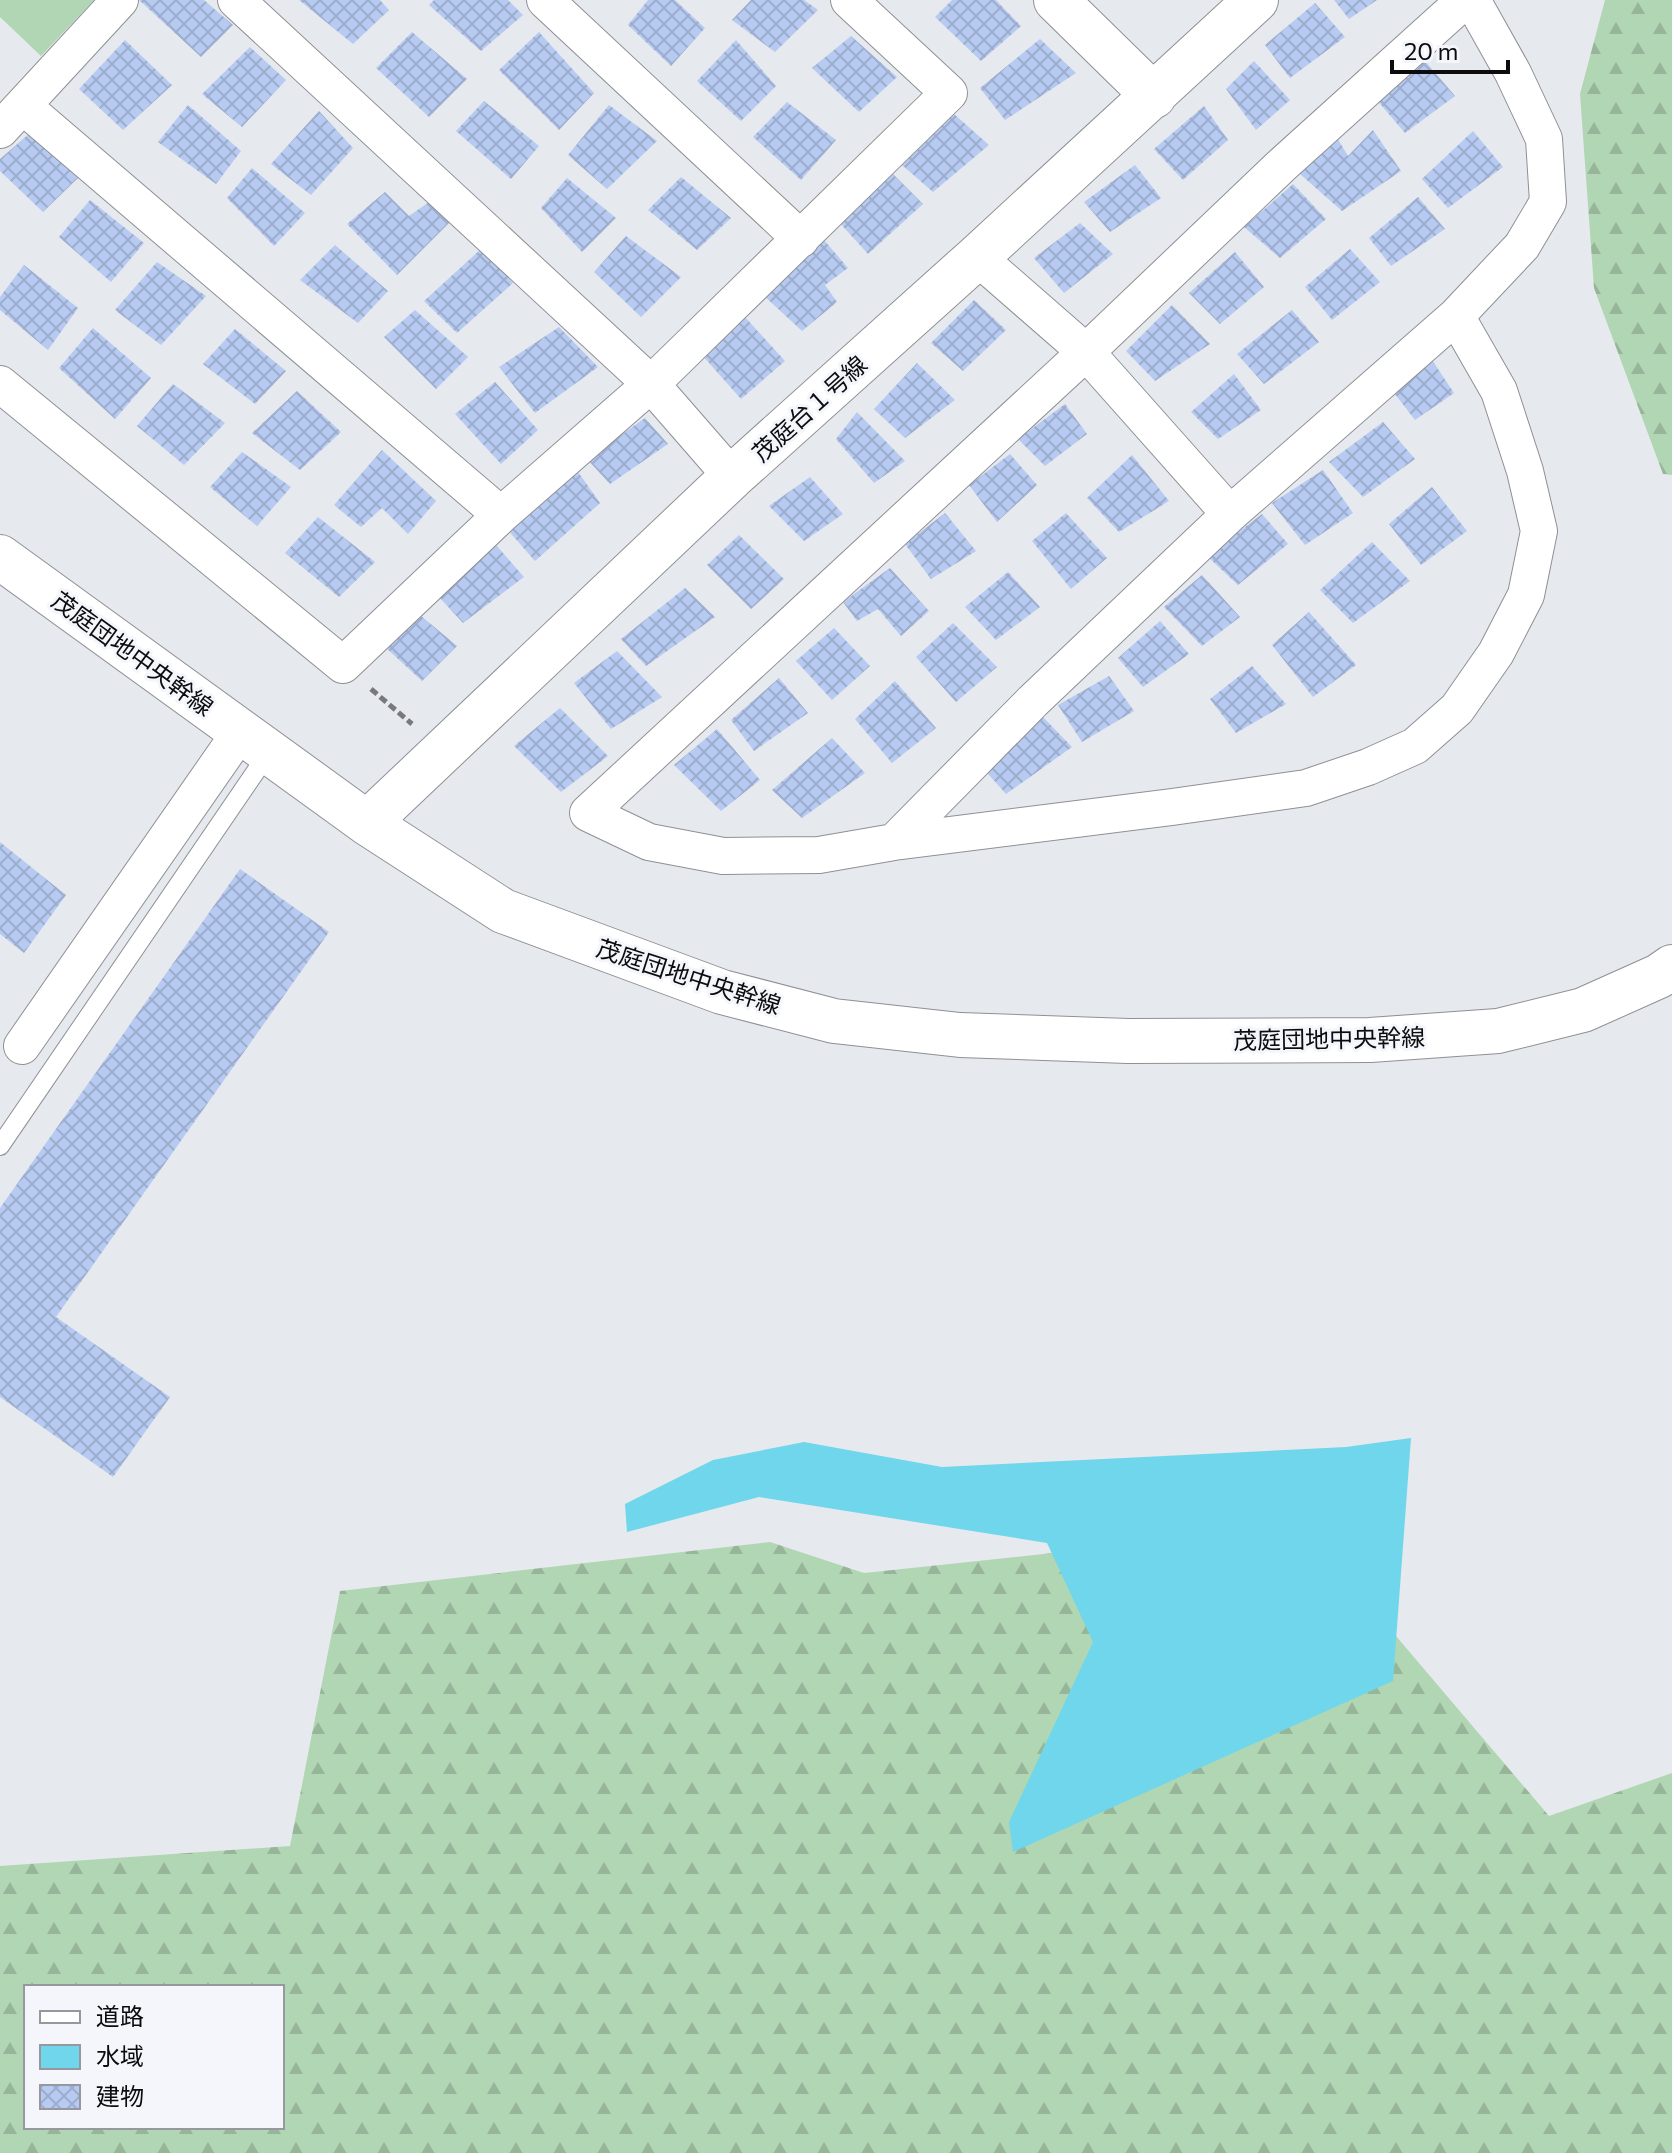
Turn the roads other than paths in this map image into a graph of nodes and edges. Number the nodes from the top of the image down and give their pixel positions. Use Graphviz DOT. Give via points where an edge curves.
graph roads {
  1 [pos="120,0"];
  2 [pos="236,0"];
  3 [pos="545,0"];
  4 [pos="849,0"];
  5 [pos="1056,0"];
  6 [pos="1256,0"];
  7 [pos="1465,0"];
  8 [pos="1472,0"];
  9 [pos="1154,96"];
  10 [pos="12,118"];
  11 [pos="801,239"];
  12 [pos="977,257"];
  13 [pos="1456,316"];
  14 [pos="1086,352"];
  15 [pos="0,384"];
  16 [pos="651,384"];
  17 [pos="732,477"];
  18 [pos="1230,514"];
  19 [pos="501,515"];
  20 [pos="0,557"];
  21 [pos="255,742"];
  22 [pos="367,823"];
  23 [pos="894,842"];
  24 [pos="1672,967"];
  25 [pos="22,1046"];
  26 [pos="0,1146"];
  1 -- 10 [label="street"];
  2 -- 16 [label="street"];
  3 -- 11 [label="street"];
  4 -- 11 [label="street" via="949,93"];
  5 -- 9 [label="street"];
  6 -- 9 [label="street, 茂庭台１号線"];
  7 -- 14 [label="street"];
  8 -- 13 [label="street" via="1544,139 1548,202 1522,246"];
  9 -- 12 [label="street, 茂庭台１号線"];
  10 -- 19 [label="street"];
  11 -- 16 [label="street"];
  12 -- 14 [label="street"];
  12 -- 17 [label="street, 茂庭台１号線"];
  13 -- 18 [label="street"];
  13 -- 23 [label="street" via="1499,391 1539,531 1526,595 1496,653 1457,709 1415,746 1306,788"];
  14 -- 18 [label="street"];
  14 -- 23 [label="street" via="588,813 649,842 723,856 819,855"];
  15 -- 19 [label="street" via="343,665"];
  16 -- 17 [label="street"];
  16 -- 19 [label="street"];
  17 -- 22 [label="street, 茂庭台１号線"];
  18 -- 23 [label="street"];
  20 -- 21 [label="street, 茂庭団地中央幹線"];
  21 -- 22 [label="street, 茂庭団地中央幹線"];
  21 -- 25 [label="street"];
  21 -- 26 [label="lane"];
  22 -- 24 [label="street, 茂庭団地中央幹線" via="503,911 722,992 834,1021 960,1035 1370,1040 1498,1031 1583,1010"];
}
